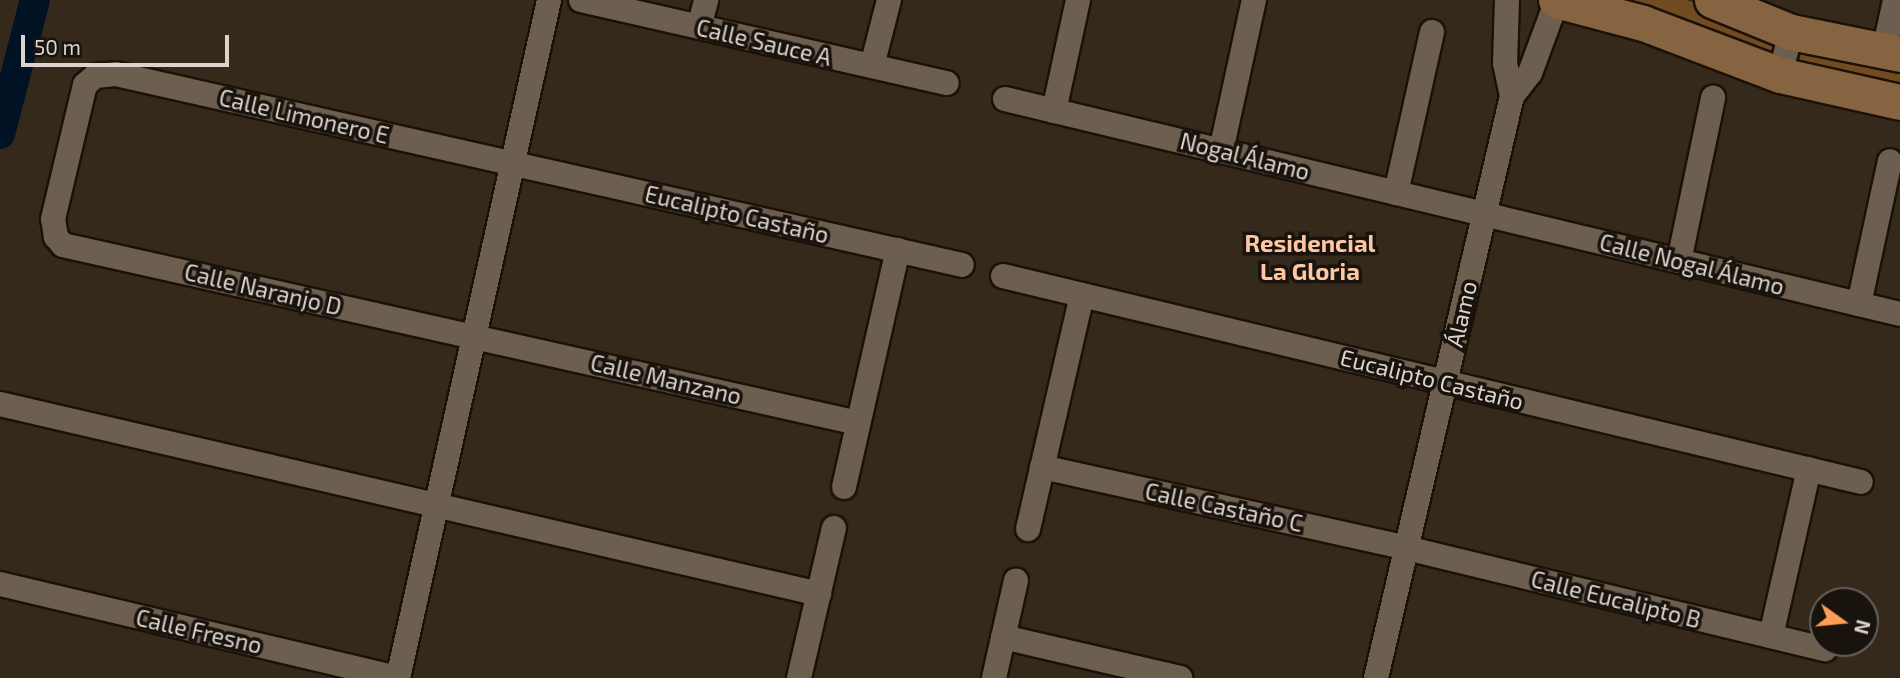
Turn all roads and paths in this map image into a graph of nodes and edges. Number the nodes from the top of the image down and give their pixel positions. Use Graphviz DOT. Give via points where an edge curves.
graph roads {
  1 [pos="550,0"];
  2 [pos="581,0"];
  3 [pos="706,0"];
  4 [pos="889,0"];
  5 [pos="1078,0"];
  6 [pos="1254,0"];
  7 [pos="1507,0"];
  8 [pos="1557,0"];
  9 [pos="1712,0"];
  10 [pos="1895,0"];
  11 [pos="699,27"];
  12 [pos="1432,32"];
  13 [pos="1791,32"];
  14 [pos="1892,53"];
  15 [pos="872,66"];
  16 [pos="1780,75"];
  17 [pos="947,83"];
  18 [pos="1512,96"];
  19 [pos="1713,98"];
  20 [pos="1005,99"];
  21 [pos="1900,102"];
  22 [pos="1054,111"];
  23 [pos="1221,151"];
  24 [pos="1890,161"];
  25 [pos="513,164"];
  26 [pos="1396,193"];
  27 [pos="1485,214"];
  28 [pos="56,237"];
  29 [pos="898,250"];
  30 [pos="1679,261"];
  31 [pos="962,265"];
  32 [pos="1003,276"];
  33 [pos="1082,295"];
  34 [pos="1859,304"];
  35 [pos="1900,314"];
  36 [pos="474,336"];
  37 [pos="1445,382"];
  38 [pos="0,404"];
  39 [pos="858,423"];
  40 [pos="1042,467"];
  41 [pos="1809,470"];
  42 [pos="1861,482"];
  43 [pos="844,487"];
  44 [pos="436,505"];
  45 [pos="834,528"];
  46 [pos="1028,529"];
  47 [pos="1406,548"];
  48 [pos="1016,580"];
  49 [pos="0,584"];
  50 [pos="818,594"];
  51 [pos="1772,636"];
  52 [pos="1003,637"];
  53 [pos="1809,645"];
  54 [pos="398,678"];
  55 [pos="799,678"];
  56 [pos="994,678"];
  57 [pos="1180,678"];
  58 [pos="1376,678"];
  1 -- 25 [label="street"];
  2 -- 11 [label="street, Calle Sauce A"];
  3 -- 11 [label="street"];
  4 -- 15 [label="street"];
  5 -- 22 [label="street"];
  6 -- 23 [label="street"];
  7 -- 18 [label="street" via="1505,63"];
  8 -- 16 [label="street" via="1643,23"];
  8 -- 18 [label="street, Álamo" via="1531,73"];
  9 -- 13 [label="street"];
  10 -- 14 [label="street"];
  11 -- 15 [label="street, Calle Sauce A"];
  12 -- 26 [label="street"];
  13 -- 14 [label="street"];
  13 -- 16 [label="street"];
  15 -- 17 [label="street, Calle Sauce A"];
  16 -- 21 [label="street"];
  18 -- 27 [label="street, Álamo"];
  19 -- 30 [label="street"];
  20 -- 22 [label="street, Nogal Álamo"];
  22 -- 23 [label="street, Nogal Álamo"];
  23 -- 26 [label="street, Nogal Álamo"];
  24 -- 34 [label="street"];
  25 -- 28 [label="street, Calle Limonero E" via="116,74 95,76 81,96 53,219"];
  25 -- 29 [label="street, Eucalipto Castaño"];
  25 -- 36 [label="street"];
  26 -- 27 [label="street, Nogal Álamo"];
  27 -- 30 [label="street, Calle Nogal Álamo"];
  27 -- 37 [label="street, Álamo"];
  28 -- 36 [label="street, Calle Naranjo D" via="62,244"];
  29 -- 31 [label="street, Eucalipto Castaño"];
  29 -- 39 [label="street"];
  30 -- 34 [label="street, Calle Nogal Álamo"];
  32 -- 33 [label="street, Eucalipto Castaño"];
  33 -- 37 [label="street, Eucalipto Castaño"];
  33 -- 40 [label="street"];
  34 -- 35 [label="street, Calle Nogal Álamo"];
  36 -- 39 [label="street, Calle Manzano"];
  36 -- 44 [label="street"];
  37 -- 41 [label="street, Eucalipto Castaño"];
  37 -- 47 [label="street, Álamo"];
  38 -- 44 [label="street"];
  39 -- 43 [label="street"];
  40 -- 46 [label="street"];
  40 -- 47 [label="street, Calle Castaño C"];
  41 -- 42 [label="street, Eucalipto Castaño"];
  41 -- 51 [label="street"];
  44 -- 50 [label="street"];
  44 -- 54 [label="street"];
  45 -- 50 [label="street"];
  47 -- 51 [label="street, Calle Eucalipto B"];
  47 -- 58 [label="street, Álamo"];
  48 -- 52 [label="street"];
  49 -- 54 [label="street, Calle Fresno"];
  50 -- 55 [label="street"];
  51 -- 53 [label="street, Calle Eucalipto B"];
  52 -- 56 [label="street"];
  52 -- 57 [label="street"];
}
